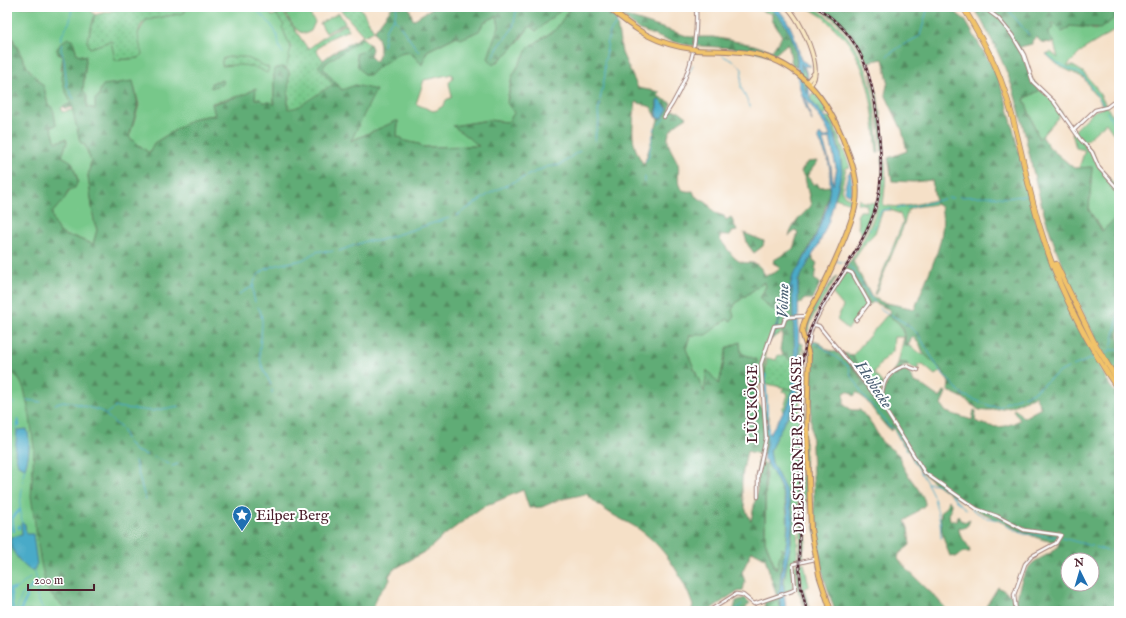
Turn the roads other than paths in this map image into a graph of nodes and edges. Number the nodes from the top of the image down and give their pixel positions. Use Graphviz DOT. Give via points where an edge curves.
graph roads {
  1 [pos="609,7"];
  2 [pos="696,7"];
  3 [pos="787,7"];
  4 [pos="964,7"];
  5 [pos="983,7"];
  6 [pos="810,83"];
  7 [pos="1119,98"];
  8 [pos="664,117"];
  9 [pos="1074,130"];
  10 [pos="1119,190"];
  11 [pos="1072,303"];
  12 [pos="807,316"];
  13 [pos="856,320"];
  14 [pos="815,325"];
  15 [pos="806,346"];
  16 [pos="918,370"];
  17 [pos="1119,383"];
  18 [pos="1119,391"];
  19 [pos="879,400"];
  20 [pos="758,497"];
  21 [pos="815,559"];
  22 [pos="709,611"];
  23 [pos="831,611"];
  24 [pos="1016,611"];
  1 -- 6 [label="main road, DELSTERNER STRASSE" via="632,27 661,43 695,50 755,54 780,63"];
  2 -- 8 [label="street" via="696,39 692,63"];
  3 -- 6 [label="street" via="805,31 815,69"];
  4 -- 11 [label="highway" via="985,40 1000,74 1013,112 1042,231"];
  5 -- 9 [label="street" via="998,18 1012,35 1022,52 1031,79 1054,102"];
  6 -- 12 [label="main road, DELSTERNER STRASSE" via="838,124 854,168 857,188 855,208 848,226"];
  7 -- 9 [label="street" via="1107,107 1095,110"];
  9 -- 10 [label="street"];
  11 -- 17 [label="highway"];
  11 -- 18 [label="highway" via="1090,344"];
  12 -- 15 [label="main road, DELSTERNER STRASSE" via="802,332"];
  12 -- 20 [label="street, LÜCKÖGE" via="786,317 783,325 775,326 768,338 761,364 766,438 758,475"];
  13 -- 14 [label="street" via="869,303 852,273 847,271 830,294"];
  14 -- 15 [label="street"];
  14 -- 19 [label="street" via="819,326"];
  15 -- 21 [label="main road, DELSTERNER STRASSE" via="809,355 807,429 810,517"];
  16 -- 19 [label="street" via="906,366 894,371 887,377"];
  19 -- 24 [label="street" via="919,466 933,480 946,486 972,506 1024,530 1061,535 1056,543 1032,556 1025,564 1014,595"];
  21 -- 22 [label="street" via="793,564 795,589 789,592 753,604 743,595 736,594"];
  21 -- 23 [label="main road, DELSTERNER STRASSE"];
}
